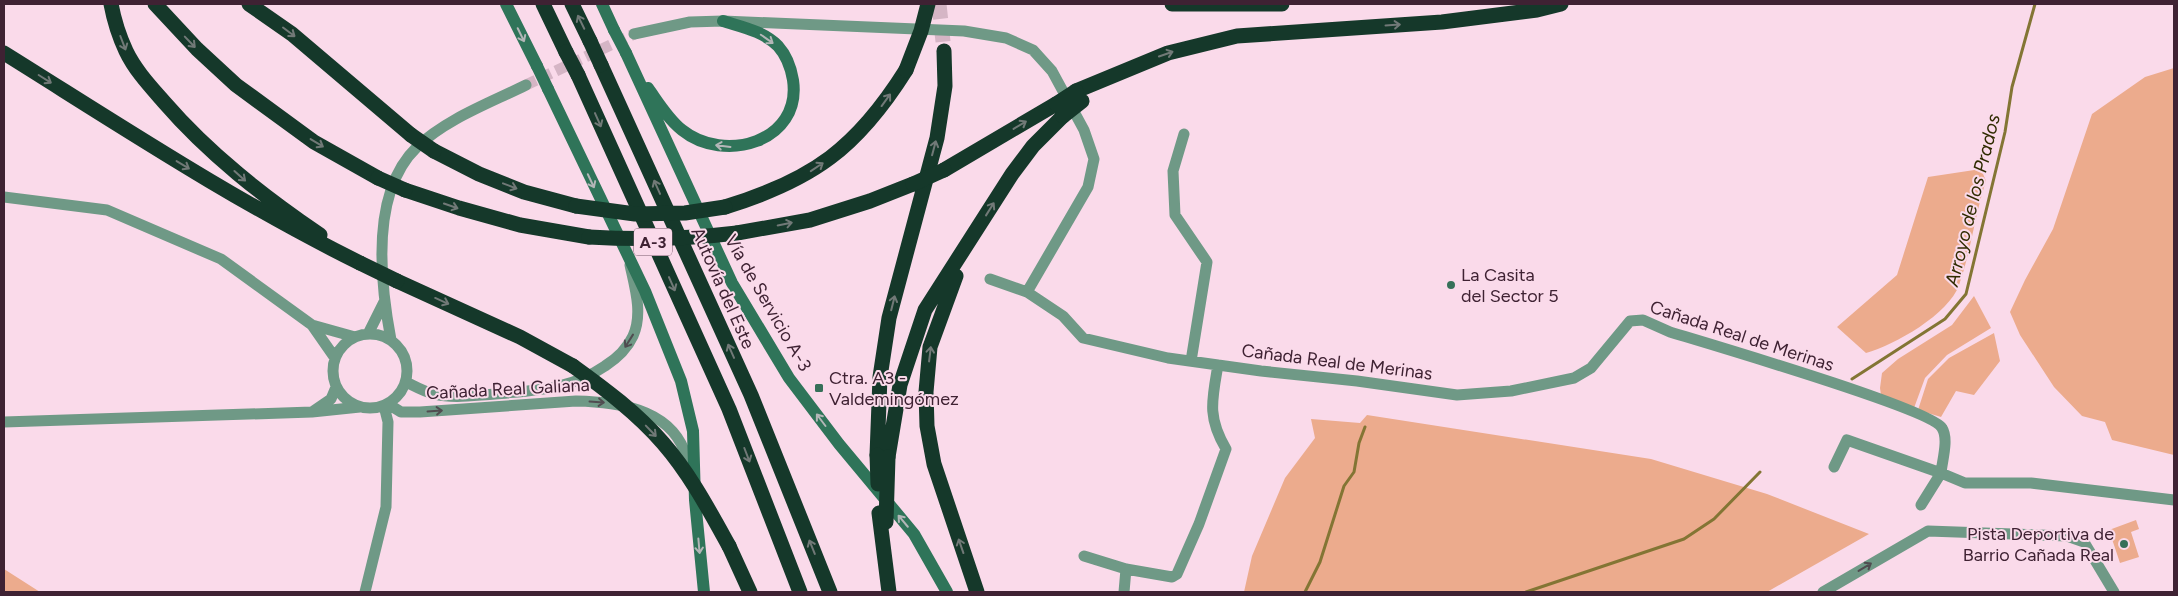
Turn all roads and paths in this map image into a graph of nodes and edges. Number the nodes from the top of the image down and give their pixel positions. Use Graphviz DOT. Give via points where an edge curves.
graph roads {
  1 [pos="111,4"];
  2 [pos="249,4"];
  3 [pos="506,4"];
  4 [pos="543,4"];
  5 [pos="572,4"];
  6 [pos="602,4"];
  7 [pos="928,4"];
  8 [pos="1172,4"];
  9 [pos="1282,4"];
  10 [pos="1561,4"];
  11 [pos="156,5"];
  12 [pos="723,21"];
  13 [pos="634,34"];
  14 [pos="944,51"];
  15 [pos="4,53"];
  16 [pos="626,53"];
  17 [pos="526,85"];
  18 [pos="1059,110"];
  19 [pos="1184,134"];
  20 [pos="4,197"];
  21 [pos="969,244"];
  22 [pos="629,260"];
  23 [pos="360,263"];
  24 [pos="990,279"];
  25 [pos="1027,292"];
  26 [pos="384,302"];
  27 [pos="312,326"];
  28 [pos="368,334"];
  29 [pos="356,336"];
  30 [pos="391,340"];
  31 [pos="335,358"];
  32 [pos="1191,361"];
  33 [pos="1218,365"];
  34 [pos="406,382"];
  35 [pos="336,387"];
  36 [pos="386,405"];
  37 [pos="360,407"];
  38 [pos="312,412"];
  39 [pos="4,422"];
  40 [pos="883,456"];
  41 [pos="1834,466"];
  42 [pos="1941,473"];
  43 [pos="695,500"];
  44 [pos="2174,500"];
  45 [pos="1921,505"];
  46 [pos="1084,556"];
  47 [pos="1126,569"];
  48 [pos="889,591"];
  49 [pos="365,592"];
  50 [pos="704,592"];
  51 [pos="750,592"];
  52 [pos="800,592"];
  53 [pos="830,592"];
  54 [pos="947,592"];
  55 [pos="977,592"];
  56 [pos="1124,592"];
  57 [pos="1823,592"];
  58 [pos="2114,592"];
  1 -- 23 [label="highway, one-way" via="126,51 144,79 186,128 248,183"];
  2 -- 7 [label="highway, one-way, bridge" via="306,45 372,103 434,151 515,188 576,206 635,214 685,213 725,207 763,195 802,177 834,156 863,129 906,70"];
  3 -- 22 [label="main road, one-way, bridge"];
  4 -- 52 [label="highway, A-3, one-way, bridge" via="729,409"];
  53 -- 5 [label="highway, Autovía del Este / A-3, one-way, bridge" via="751,395"];
  6 -- 16 [label="main road, Vía de Servicio A-3, bridge"];
  8 -- 9 [label="highway"];
  18 -- 10 [label="highway, one-way, bridge" via="1121,72 1168,53 1237,36 1442,22"];
  11 -- 18 [label="highway, one-way, bridge" via="236,85 314,142 378,178 459,208 520,225 589,237 660,239 737,234 810,220 913,184"];
  12 -- 13 [label="street" via="690,22"];
  12 -- 16 [label="main road, one-way" via="756,31 778,46 791,66 794,90 789,112 776,130 751,144 734,148 716,146 682,130 661,108"];
  12 -- 25 [label="street" via="964,31 1006,38 1033,50 1052,71 1084,130 1094,160 1088,187"];
  40 -- 14 [label="highway, one-way" via="880,377 889,318 937,138 945,86"];
  15 -- 23 [label="highway, one-way" via="296,232"];
  54 -- 16 [label="main road, Vía de Servicio A-3, one-way" via="914,534 789,378 732,283"];
  17 -- 26 [label="street" via="447,125 417,147 402,166 387,200 383,235"];
  21 -- 18 [label="highway, one-way" via="1012,174"];
  19 -- 32 [label="street" via="1173,171 1175,215 1207,262"];
  20 -- 27 [label="street" via="107,210 221,259"];
  21 -- 40 [label="highway" via="925,310 900,386"];
  55 -- 21 [label="highway, one-way" via="934,464 927,426 926,392 930,347"];
  22 -- 34 [label="street, Cañada Real Galiana, one-way" via="638,303 633,337 622,353 594,374 572,384 545,390 464,396 436,395"];
  22 -- 43 [label="main road" via="681,381 693,431"];
  23 -- 51 [label="highway, one-way, bridge" via="520,337 574,366 637,416 663,443 706,503"];
  24 -- 25 [label="street, Cañada Real de Merinas"];
  25 -- 32 [label="street, Cañada Real de Merinas" via="1063,316 1083,338"];
  26 -- 28 [label="street"];
  26 -- 30 [label="street"];
  27 -- 29 [label="street"];
  27 -- 31 [label="street"];
  28 -- 29 [label="street"];
  28 -- 30 [label="street"];
  29 -- 31 [label="street" via="343,345"];
  30 -- 34 [label="street" via="407,363"];
  31 -- 35 [label="street" via="333,373"];
  32 -- 33 [label="street, Cañada Real de Merinas"];
  33 -- 42 [label="street, Cañada Real de Merinas" via="1457,395 1511,391 1574,378 1591,368 1630,321 1643,320 1670,332 1878,398 1933,420 1942,428 1945,438"];
  33 -- 47 [label="street" via="1211,406 1216,433 1226,449 1177,574"];
  34 -- 36 [label="street" via="396,399"];
  35 -- 37 [label="street" via="350,403"];
  35 -- 38 [label="street" via="331,399"];
  36 -- 37 [label="street" via="370,409"];
  36 -- 43 [label="street, Cañada Real Galiana, one-way" via="401,412 420,412 576,401 602,402 638,410 667,425 684,450"];
  36 -- 49 [label="street" via="386,507"];
  37 -- 38 [label="street"];
  38 -- 39 [label="street"];
  40 -- 48 [label="highway, bridge" via="883,517"];
  41 -- 42 [label="street" via="1847,440"];
  42 -- 44 [label="street" via="1965,483 2031,483"];
  42 -- 45 [label="street"];
  43 -- 50 [label="main road, one-way"];
  46 -- 47 [label="street"];
  47 -- 56 [label="street"];
  57 -- 58 [label="street, one-way" via="1928,531 2067,536 2084,542"];
}
